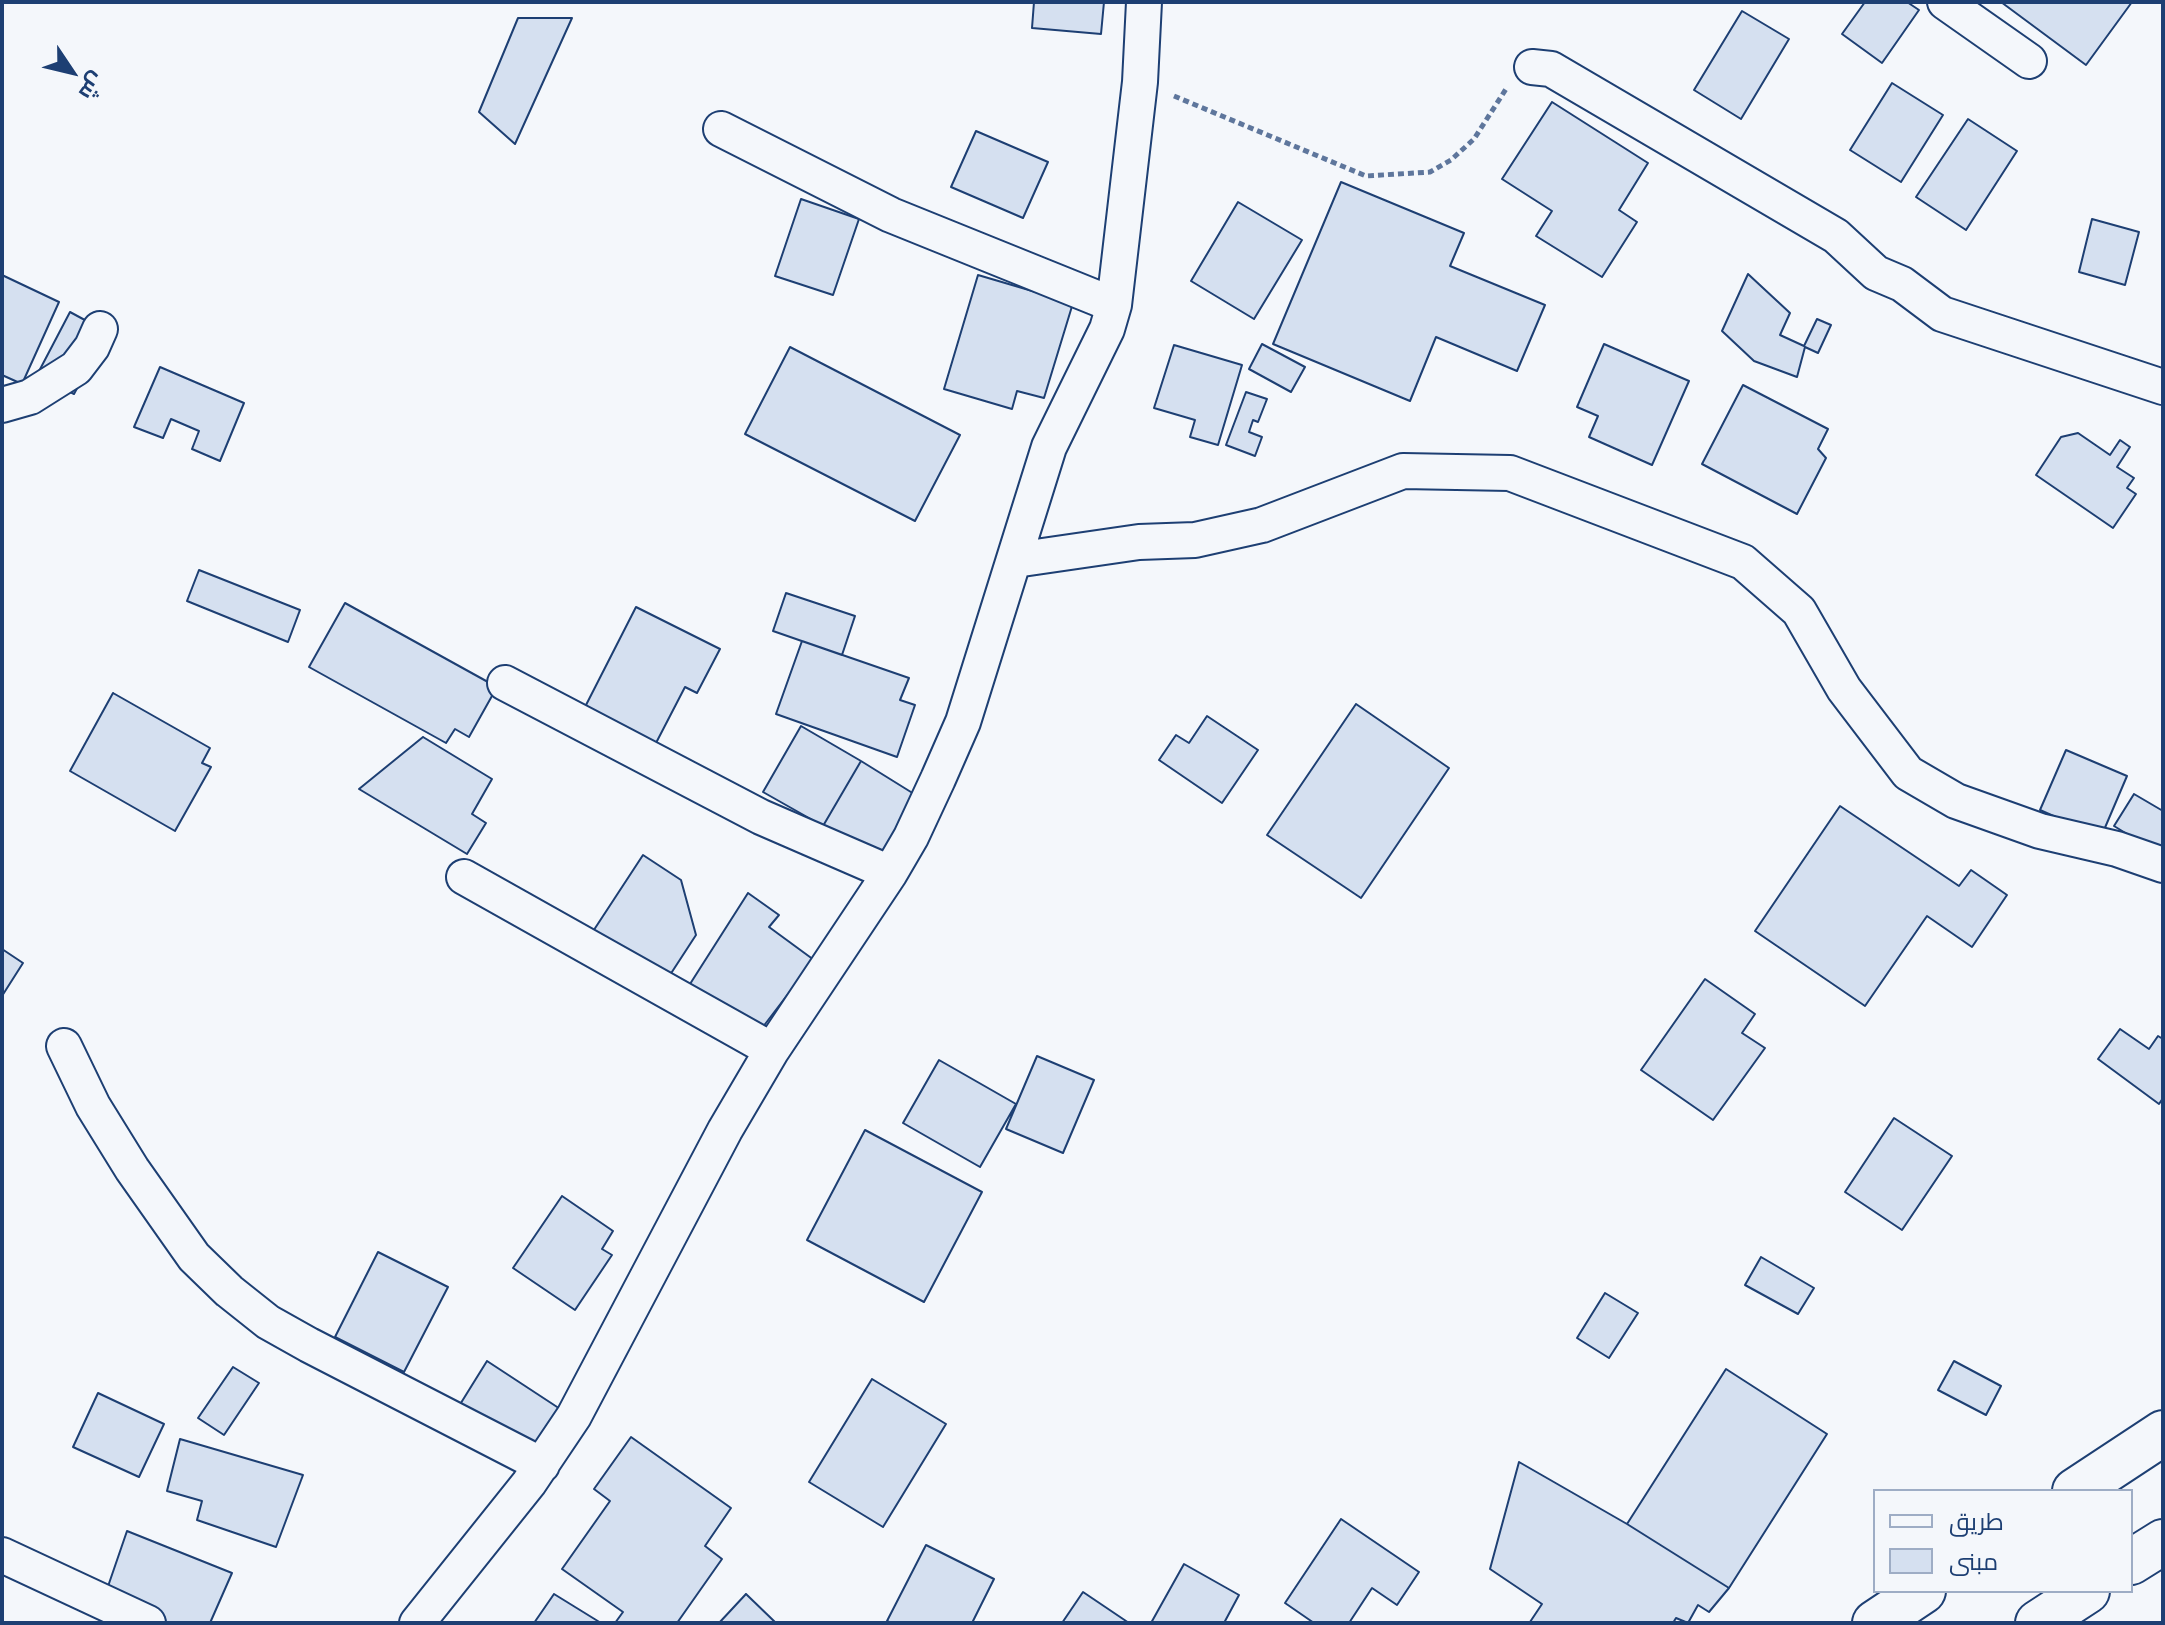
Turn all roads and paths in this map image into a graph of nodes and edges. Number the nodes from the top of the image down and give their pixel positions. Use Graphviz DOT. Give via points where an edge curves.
graph roads {
  1 [pos="1144,2"];
  2 [pos="1945,2"];
  3 [pos="2029,61"];
  4 [pos="1532,67"];
  5 [pos="1140,82"];
  6 [pos="721,129"];
  7 [pos="1114,305"];
  8 [pos="100,329"];
  9 [pos="2163,387"];
  10 [pos="2,405"];
  11 [pos="1015,560"];
  12 [pos="505,683"];
  13 [pos="2163,865"];
  14 [pos="890,873"];
  15 [pos="464,877"];
  16 [pos="64,1046"];
  17 [pos="772,1050"];
  18 [pos="2163,1433"];
  19 [pos="542,1465"];
  20 [pos="2078,1489"];
  21 [pos="2163,1542"];
  22 [pos="2,1555"];
  23 [pos="2133,1561"];
  24 [pos="1920,1593"];
  25 [pos="2084,1593"];
  26 [pos="148,1623"];
  27 [pos="417,1623"];
  28 [pos="1875,1623"];
  29 [pos="2038,1623"];
  1 -- 5 [label="street"];
  2 -- 3 [label="street"];
  4 -- 5 [label="path" via="1513,79 1474,139 1451,160 1430,172 1366,176"];
  4 -- 9 [label="street" via="1551,69 1836,236 1876,273 1902,284 1942,314"];
  5 -- 7 [label="street"];
  6 -- 7 [label="street" via="891,215"];
  7 -- 11 [label="street" via="1049,447"];
  8 -- 10 [label="street" via="76,368 30,397"];
  11 -- 13 [label="street" via="1139,542 1195,540 1262,525 1403,471 1510,473 1743,562 1799,611 1844,689 1908,773 1956,801"];
  11 -- 14 [label="street" via="963,722"];
  12 -- 14 [label="street" via="761,817"];
  14 -- 17 [label="street"];
  15 -- 17 [label="street"];
  16 -- 19 [label="street" via="132,1169 194,1257 229,1291 309,1345"];
  17 -- 19 [label="street" via="691,1191 603,1364"];
  18 -- 20 [label="highway"];
  19 -- 27 [label="street"];
  21 -- 23 [label="highway"];
  22 -- 26 [label="street"];
  24 -- 28 [label="highway"];
  25 -- 29 [label="highway"];
}
